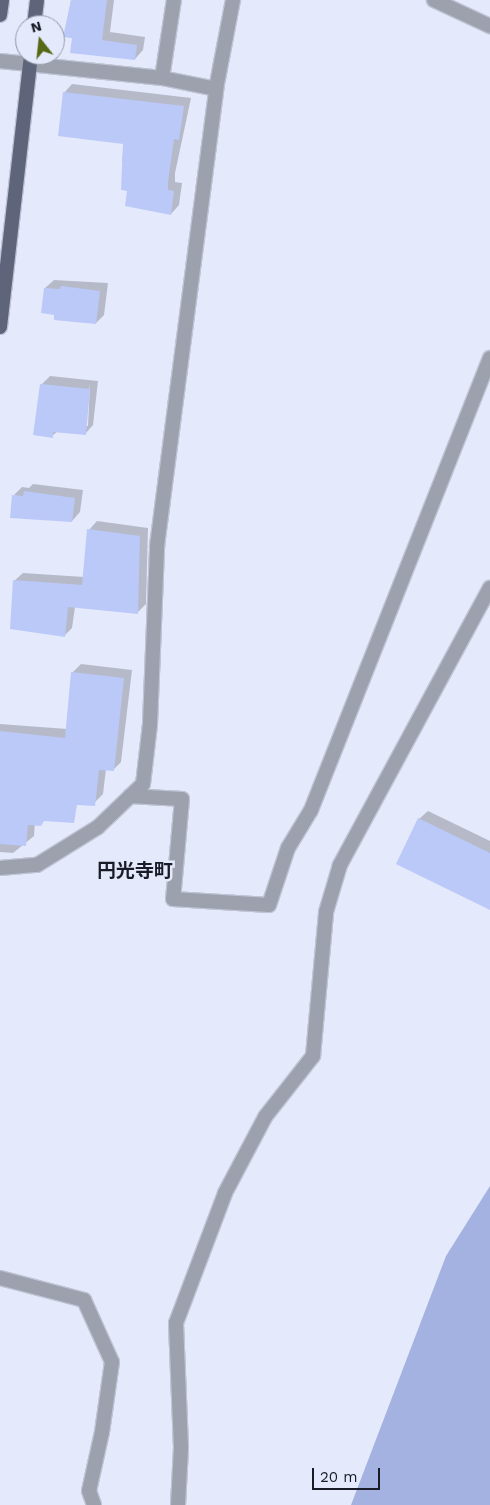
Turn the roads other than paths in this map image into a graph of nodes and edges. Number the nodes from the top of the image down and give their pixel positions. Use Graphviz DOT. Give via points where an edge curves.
graph roads {
  1 [pos="2,0"];
  2 [pos="37,0"];
  3 [pos="174,0"];
  4 [pos="233,0"];
  5 [pos="434,0"];
  6 [pos="0,15"];
  7 [pos="35,15"];
  8 [pos="490,26"];
  9 [pos="15,60"];
  10 [pos="0,61"];
  11 [pos="29,65"];
  12 [pos="65,65"];
  13 [pos="162,78"];
  14 [pos="216,88"];
  15 [pos="0,327"];
  16 [pos="490,358"];
  17 [pos="490,588"];
  18 [pos="130,796"];
  19 [pos="0,868"];
  20 [pos="0,1278"];
  21 [pos="94,1505"];
  22 [pos="178,1505"];
  1 -- 6 [label="main road"];
  2 -- 7 [label="main road"];
  3 -- 13 [label="street"];
  4 -- 14 [label="street"];
  5 -- 8 [label="street"];
  9 -- 10 [label="street"];
  11 -- 15 [label="main road"];
  12 -- 13 [label="street"];
  13 -- 14 [label="street"];
  14 -- 18 [label="street" via="157,546 149,732 143,784"];
  16 -- 18 [label="street" via="311,810 288,848 269,905 173,899 182,799"];
  17 -- 22 [label="street" via="340,865 326,912 313,1056 265,1117 225,1193 176,1323 181,1448"];
  18 -- 19 [label="street" via="98,827 37,865"];
  20 -- 21 [label="street" via="84,1300 112,1362 102,1432 88,1492"];
}
